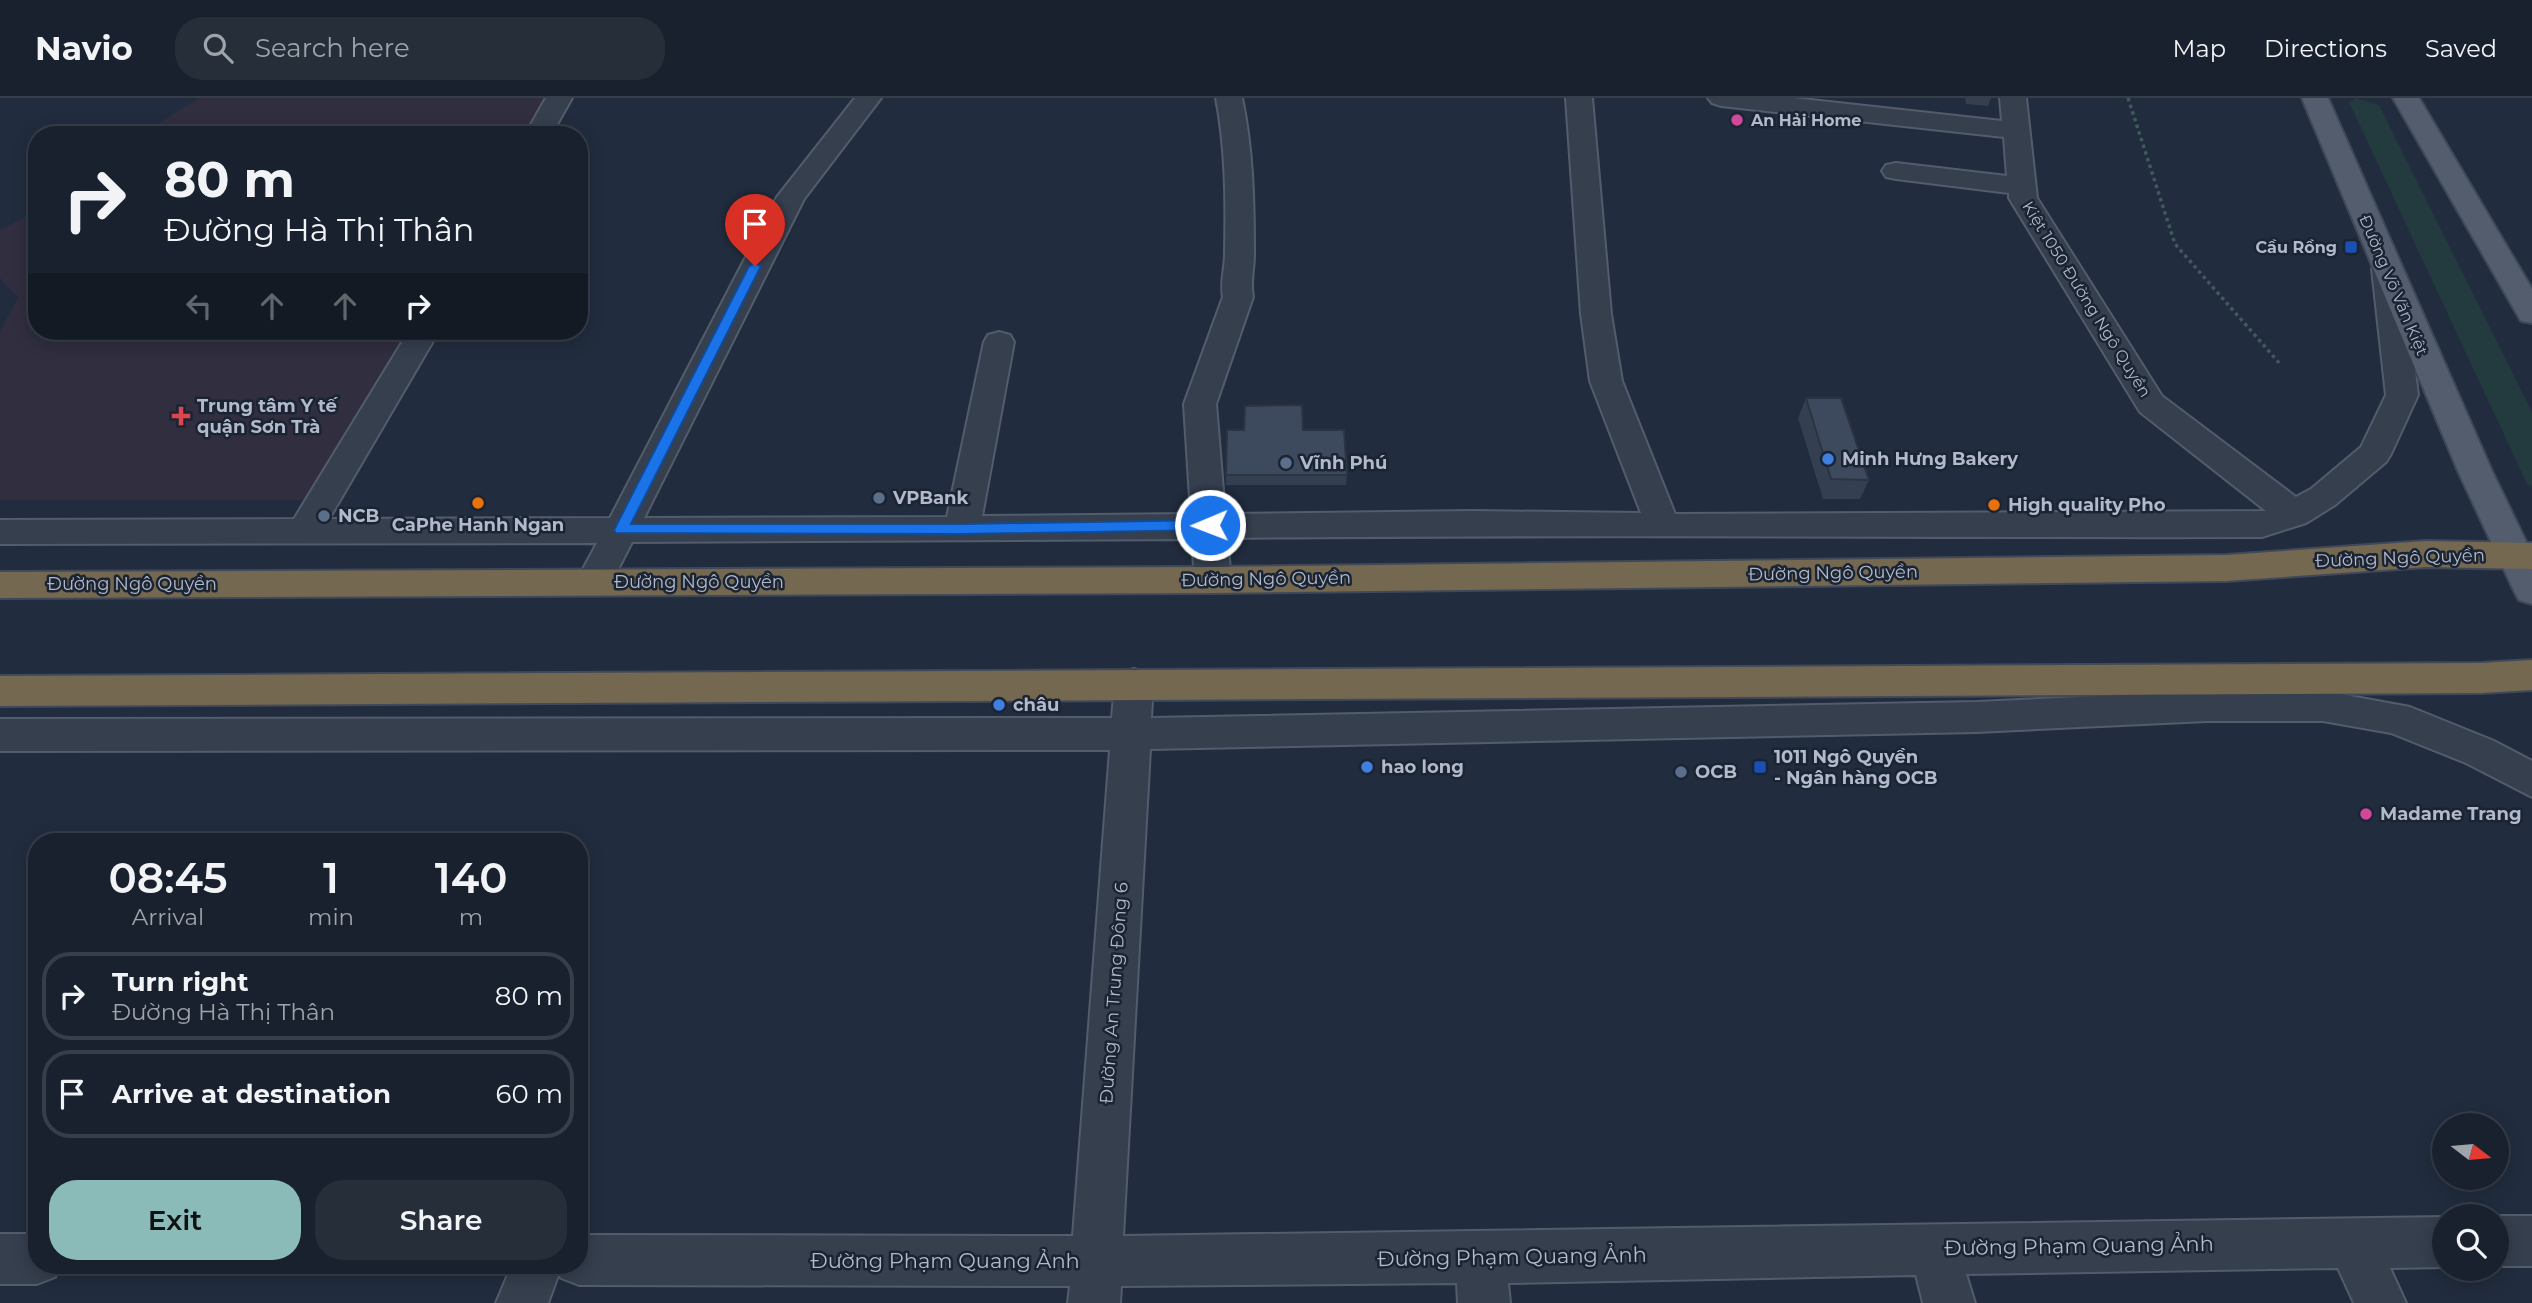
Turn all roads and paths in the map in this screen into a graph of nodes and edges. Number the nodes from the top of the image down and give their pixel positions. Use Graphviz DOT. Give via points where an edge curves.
graph roads {
  1 [pos="559,98"];
  2 [pos="867,98"];
  3 [pos="1229,98"];
  4 [pos="1579,98"];
  5 [pos="1721,98"];
  6 [pos="2013,98"];
  7 [pos="2128,98"];
  8 [pos="2315,98"];
  9 [pos="2406,98"];
  10 [pos="543,126"];
  11 [pos="2016,130"];
  12 [pos="1896,171"];
  13 [pos="2022,186"];
  14 [pos="2387,270"];
  15 [pos="2528,304"];
  16 [pos="419,340"];
  17 [pos="999,342"];
  18 [pos="2281,365"];
  19 [pos="2278,519"];
  20 [pos="1210,525"];
  21 [pos="1663,526"];
  22 [pos="962,529"];
  23 [pos="305,530"];
  24 [pos="621,530"];
  25 [pos="0,532"];
  26 [pos="2522,555"];
  27 [pos="1213,580"];
  28 [pos="594,582"];
  29 [pos="0,585"];
  30 [pos="2532,591"];
  31 [pos="2532,675"];
  32 [pos="1134,684"];
  33 [pos="0,691"];
  34 [pos="1131,734"];
  35 [pos="0,735"];
  36 [pos="2532,780"];
  37 [pos="2509,1241"];
  38 [pos="2532,1241"];
  39 [pos="2432,1242"];
  40 [pos="2352,1243"];
  41 [pos="1933,1248"];
  42 [pos="0,1259"];
  43 [pos="28,1259"];
  44 [pos="588,1260"];
  45 [pos="533,1274"];
  46 [pos="1482,1281"];
  47 [pos="1095,1282"];
  48 [pos="522,1303"];
  49 [pos="1949,1303"];
  50 [pos="2380,1303"];
  1 -- 10 [label="street"];
  2 -- 24 [label="street" via="791,197"];
  3 -- 20 [label="street" via="1236,132 1240,258 1235,282 1238,297 1199,404"];
  4 -- 21 [label="street" via="1596,314 1606,381"];
  5 -- 11 [label="street"];
  6 -- 11 [label="street, Kiệt 1050 Đường Ngô Quyền"];
  7 -- 18 [label="path" via="2175,244"];
  8 -- 14 [label="main road, Đường Võ Văn Kiệt"];
  9 -- 15 [label="main road"];
  11 -- 13 [label="street, Kiệt 1050 Đường Ngô Quyền"];
  12 -- 13 [label="street"];
  13 -- 19 [label="street, Kiệt 1050 Đường Ngô Quyền" via="2023,198 2151,404"];
  14 -- 19 [label="street" via="2402,395 2374,454 2323,497"];
  14 -- 26 [label="main road, Đường Võ Văn Kiệt" via="2474,471"];
  16 -- 23 [label="street"];
  17 -- 22 [label="street"];
  19 -- 21 [label="street"];
  20 -- 21 [label="street"];
  20 -- 22 [label="street"];
  20 -- 27 [label="street"];
  22 -- 24 [label="street"];
  23 -- 24 [label="street"];
  23 -- 25 [label="street"];
  24 -- 28 [label="street"];
  26 -- 27 [label="highway, Đường Ngô Quyền" via="2426,554 2226,568"];
  26 -- 30 [label="main road, Đường Võ Văn Kiệt"];
  27 -- 28 [label="highway, Đường Ngô Quyền"];
  28 -- 29 [label="highway, Đường Ngô Quyền"];
  31 -- 32 [label="highway"];
  32 -- 33 [label="highway"];
  32 -- 34 [label="street, Đường An Trung Đông 6"];
  34 -- 35 [label="street"];
  34 -- 36 [label="street" via="2323,706 2396,718 2480,752"];
  34 -- 47 [label="street, Đường An Trung Đông 6"];
  37 -- 38 [label="street"];
  39 -- 40 [label="street, Đường Phạm Quang Ảnh"];
  40 -- 41 [label="street, Đường Phạm Quang Ảnh"];
  40 -- 50 [label="street"];
  41 -- 46 [label="street, Đường Phạm Quang Ảnh"];
  41 -- 49 [label="street"];
  42 -- 43 [label="street"];
  44 -- 47 [label="street, Đường Phạm Quang Ảnh"];
  45 -- 48 [label="street"];
  46 -- 47 [label="street, Đường Phạm Quang Ảnh"];
}
